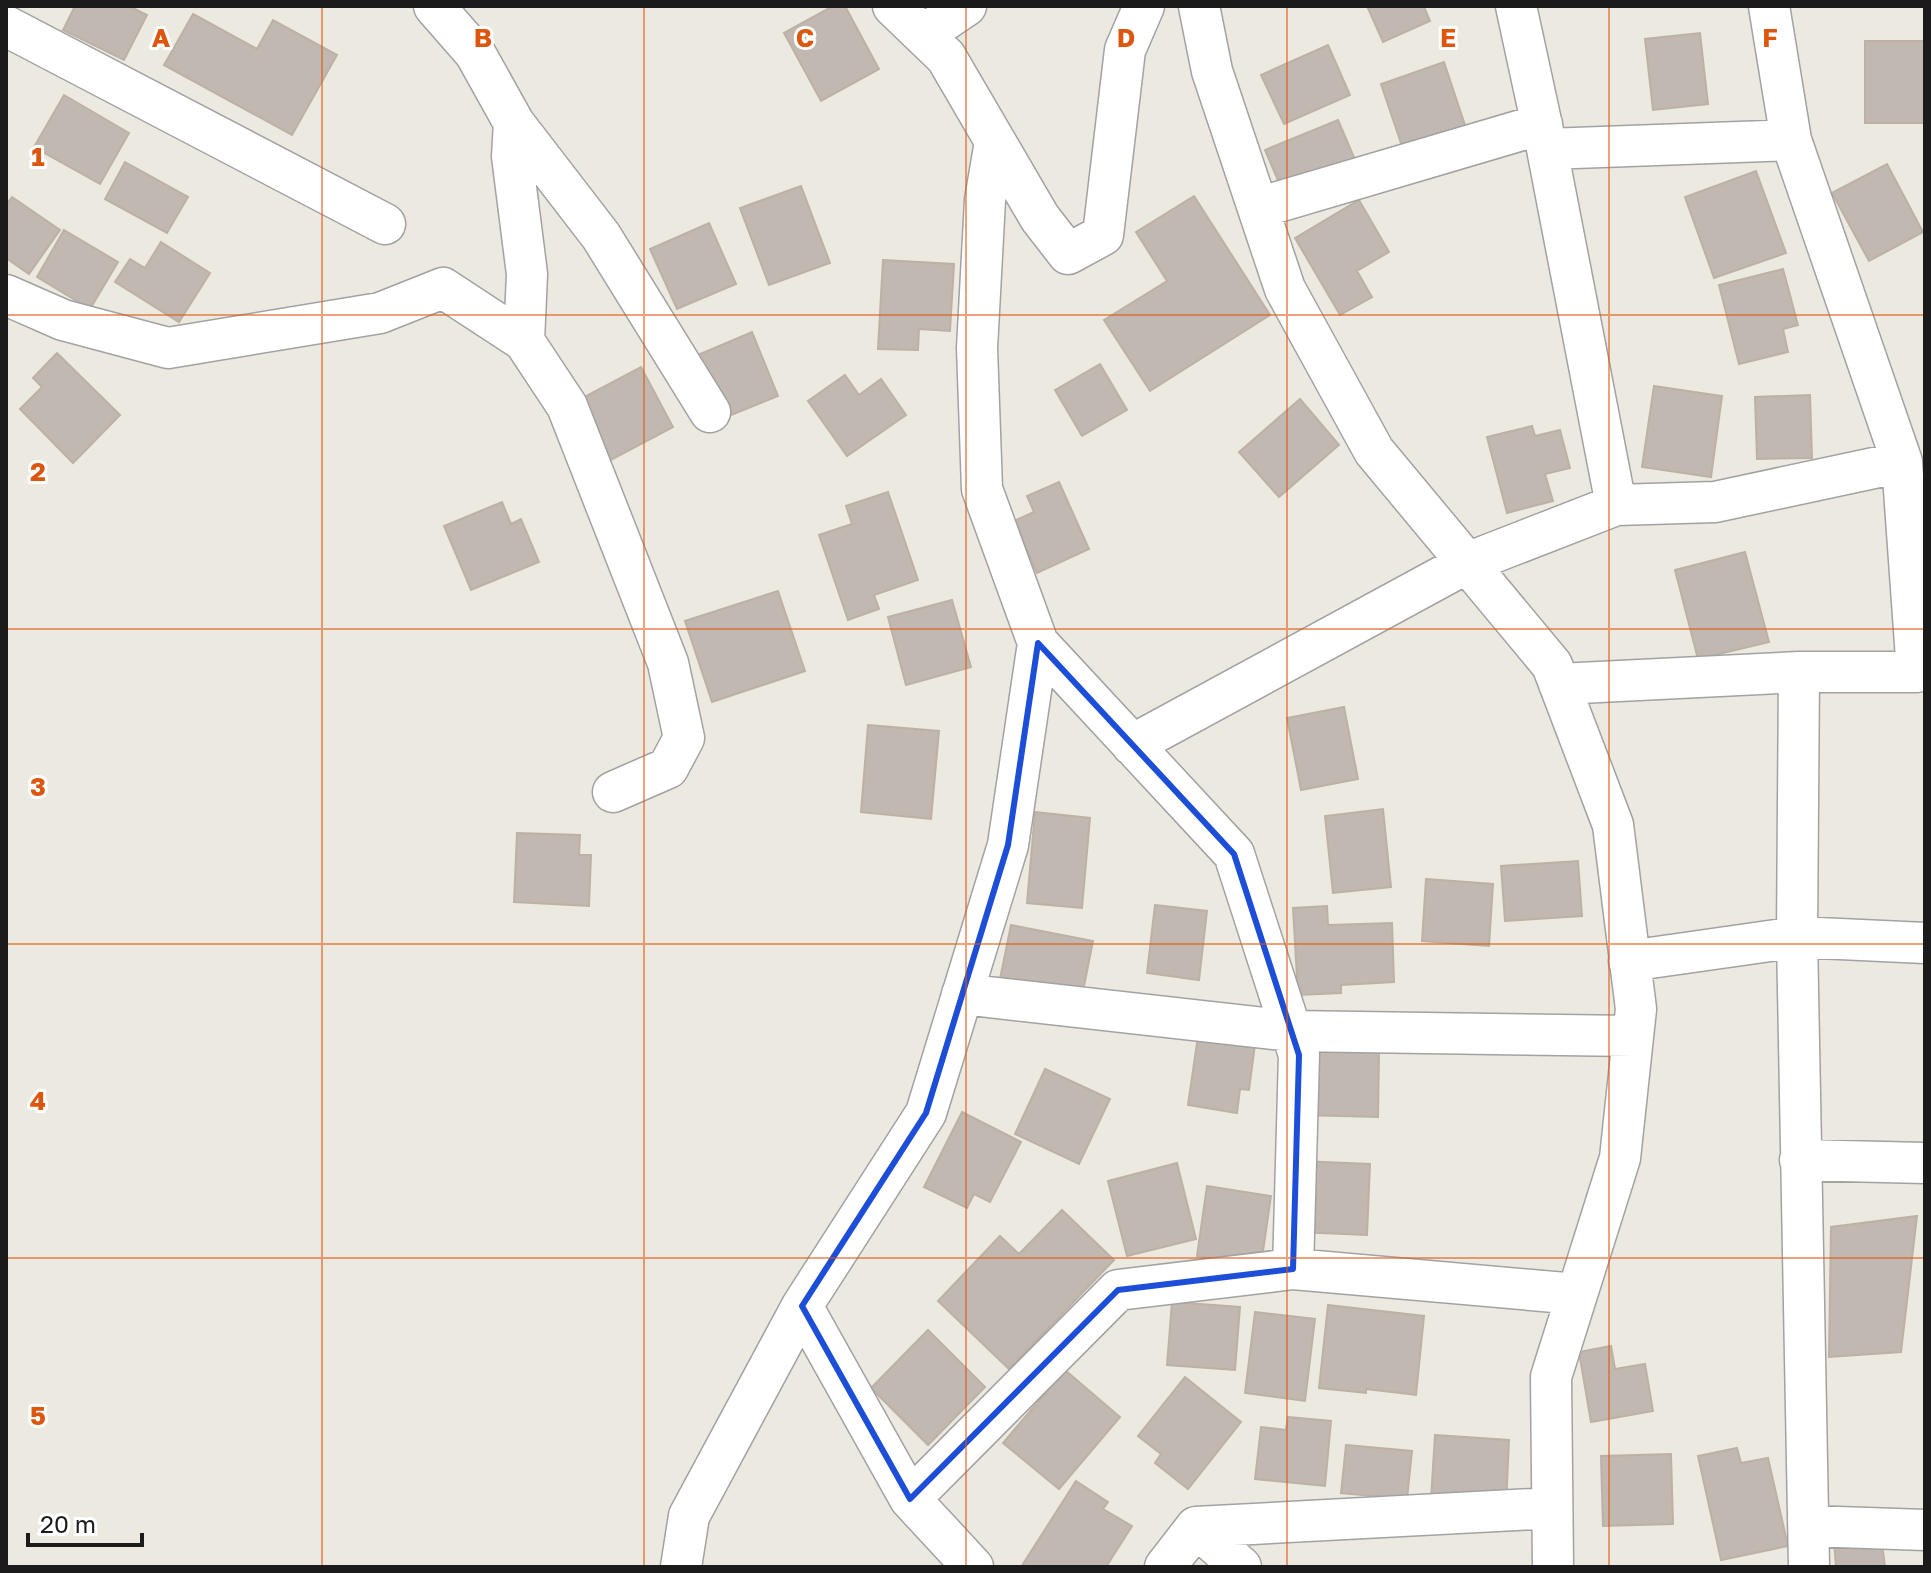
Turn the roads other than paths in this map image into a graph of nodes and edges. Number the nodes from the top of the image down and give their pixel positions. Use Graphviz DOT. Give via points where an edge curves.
graph roads {
  1 [pos="434,6"];
  2 [pos="893,6"];
  3 [pos="966,6"];
  4 [pos="1144,6"];
  5 [pos="1199,6"];
  6 [pos="1516,6"];
  7 [pos="1769,6"];
  8 [pos="6,26"];
  9 [pos="923,35"];
  10 [pos="514,123"];
  11 [pos="1544,137"];
  12 [pos="1791,140"];
  13 [pos="995,142"];
  14 [pos="1258,208"];
  15 [pos="385,224"];
  16 [pos="6,295"];
  17 [pos="524,341"];
  18 [pos="710,412"];
  19 [pos="1902,462"];
  20 [pos="1616,505"];
  21 [pos="1467,563"];
  22 [pos="1038,643"];
  23 [pos="1799,672"];
  24 [pos="1559,684"];
  25 [pos="1132,745"];
  26 [pos="613,792"];
  27 [pos="1797,937"];
  28 [pos="1925,943"];
  29 [pos="1629,961"];
  30 [pos="962,994"];
  31 [pos="1291,1031"];
  32 [pos="1633,1036"];
  33 [pos="1800,1160"];
  34 [pos="1925,1163"];
  35 [pos="1293,1269"];
  36 [pos="1577,1294"];
  37 [pos="802,1306"];
  38 [pos="910,1499"];
  39 [pos="1552,1508"];
  40 [pos="1809,1526"];
  41 [pos="1196,1527"];
  42 [pos="1925,1530"];
  43 [pos="681,1567"];
  44 [pos="973,1567"];
  45 [pos="1165,1567"];
  46 [pos="1241,1567"];
  47 [pos="1553,1567"];
  48 [pos="1809,1567"];
  1 -- 10 [label="street" via="475,53"];
  2 -- 9 [label="street"];
  3 -- 9 [label="street"];
  4 -- 13 [label="street" via="1125,50 1103,235 1068,254"];
  5 -- 14 [label="street" via="1212,71"];
  6 -- 11 [label="street"];
  7 -- 12 [label="street"];
  8 -- 15 [label="street"];
  9 -- 13 [label="street" via="946,57"];
  10 -- 17 [label="street" via="512,156 527,274"];
  10 -- 18 [label="street" via="601,236"];
  11 -- 12 [label="street"];
  11 -- 14 [label="street"];
  11 -- 20 [label="street"];
  12 -- 19 [label="street"];
  13 -- 22 [label="street" via="985,200 977,348 982,489"];
  14 -- 21 [label="street" via="1285,289 1374,451"];
  16 -- 17 [label="street" via="63,320 168,348 380,313 443,288"];
  17 -- 26 [label="street" via="567,406 668,663 684,738 668,768"];
  19 -- 20 [label="street" via="1715,502"];
  19 -- 23 [label="street" via="1917,672"];
  20 -- 21 [label="street"];
  21 -- 24 [label="street" via="1552,665"];
  21 -- 25 [label="street"];
  22 -- 25 [label="street"];
  22 -- 30 [label="street" via="1008,845"];
  23 -- 24 [label="street"];
  23 -- 27 [label="street"];
  24 -- 29 [label="street" via="1613,825"];
  25 -- 31 [label="street" via="1234,854"];
  27 -- 28 [label="street"];
  27 -- 29 [label="street"];
  27 -- 33 [label="street"];
  29 -- 32 [label="street" via="1636,1009"];
  30 -- 31 [label="street"];
  30 -- 37 [label="street" via="926,1113"];
  31 -- 32 [label="street"];
  31 -- 35 [label="street" via="1299,1055"];
  32 -- 36 [label="street" via="1620,1158"];
  33 -- 34 [label="street"];
  33 -- 40 [label="street"];
  35 -- 36 [label="street"];
  35 -- 38 [label="street" via="1118,1290"];
  36 -- 39 [label="street" via="1551,1377"];
  37 -- 38 [label="street"];
  37 -- 43 [label="street" via="689,1516"];
  38 -- 44 [label="street"];
  39 -- 41 [label="street"];
  39 -- 47 [label="street"];
  40 -- 42 [label="street"];
  40 -- 48 [label="street"];
  41 -- 45 [label="street"];
  41 -- 46 [label="street"];
}
